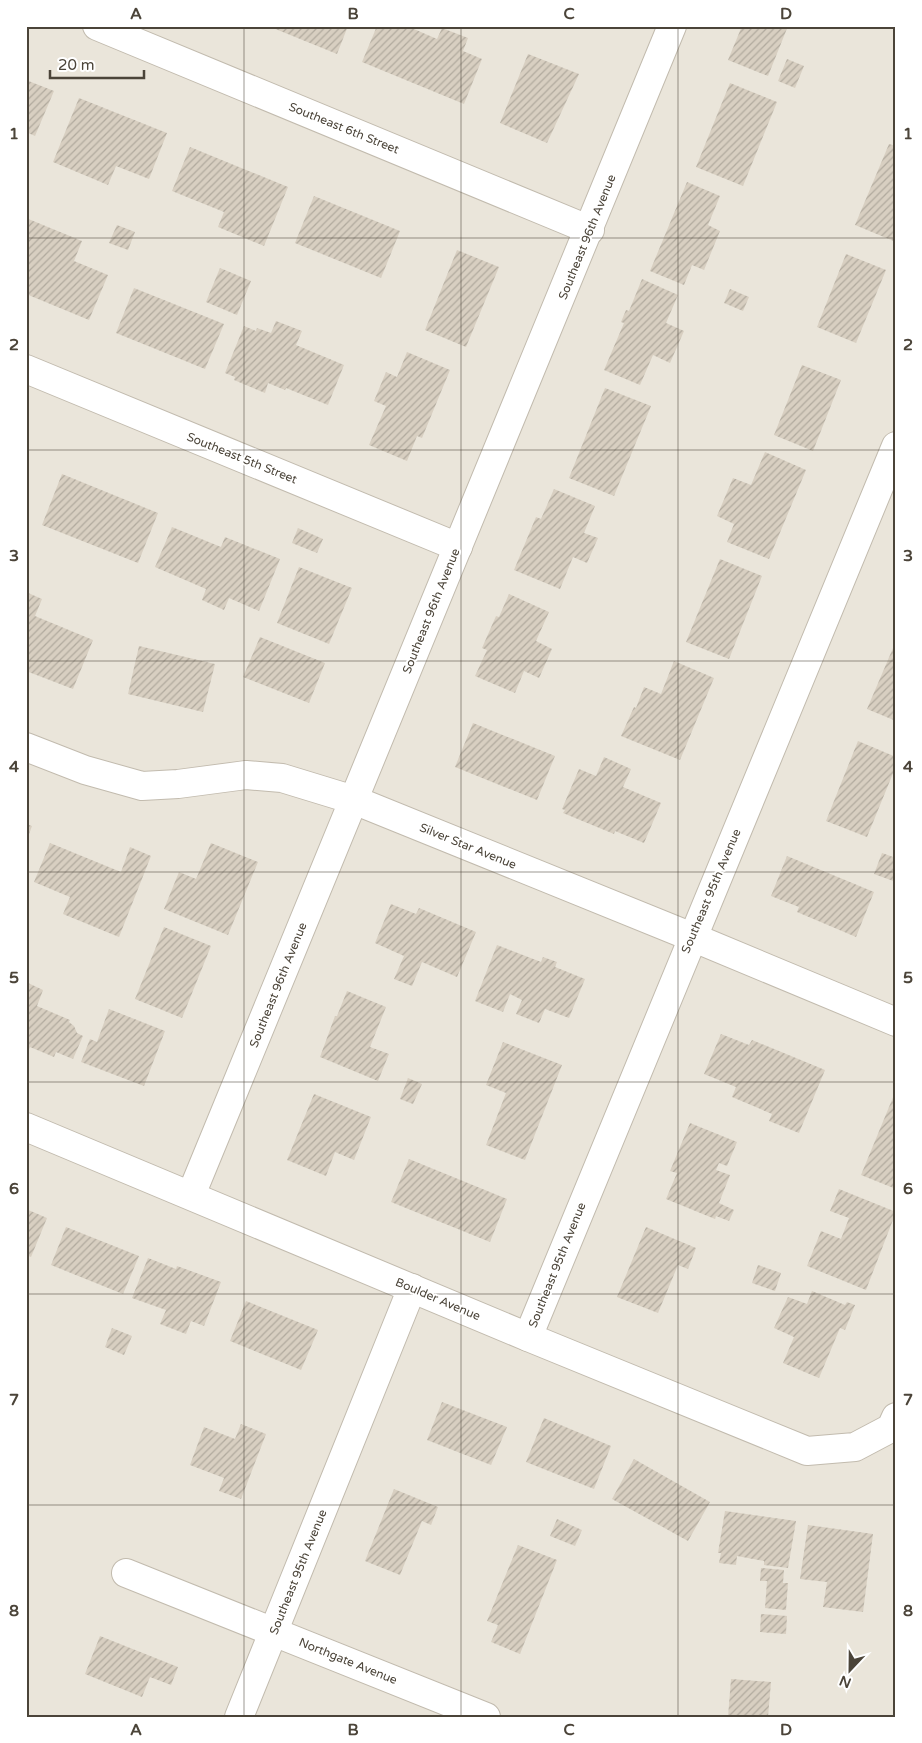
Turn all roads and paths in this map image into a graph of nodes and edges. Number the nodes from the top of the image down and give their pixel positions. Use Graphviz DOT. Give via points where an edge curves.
graph roads {
  1 [pos="97,26"];
  2 [pos="672,26"];
  3 [pos="590,230"];
  4 [pos="26,369"];
  5 [pos="896,446"];
  6 [pos="458,547"];
  7 [pos="26,747"];
  8 [pos="354,800"];
  9 [pos="692,937"];
  10 [pos="896,1022"];
  11 [pos="26,1127"];
  12 [pos="191,1195"];
  13 [pos="412,1288"];
  14 [pos="528,1336"];
  15 [pos="896,1417"];
  16 [pos="126,1573"];
  17 [pos="274,1632"];
  18 [pos="239,1717"];
  19 [pos="486,1717"];
  1 -- 3 [label="street, Southeast 6th Street"];
  2 -- 3 [label="street, Southeast 96th Avenue"];
  3 -- 6 [label="street, Southeast 96th Avenue"];
  4 -- 6 [label="street, Southeast 5th Street"];
  5 -- 9 [label="street, Southeast 95th Avenue"];
  6 -- 8 [label="street, Southeast 96th Avenue"];
  7 -- 8 [label="street, Silver Star Avenue" via="85,770 142,786 246,776 282,778"];
  8 -- 9 [label="street, Silver Star Avenue"];
  8 -- 12 [label="street, Southeast 96th Avenue"];
  9 -- 10 [label="street, Silver Star Avenue"];
  9 -- 14 [label="street, Southeast 95th Avenue"];
  11 -- 12 [label="street, Boulder Avenue"];
  12 -- 13 [label="street, Boulder Avenue"];
  13 -- 14 [label="street, Boulder Avenue"];
  13 -- 17 [label="street, Southeast 95th Avenue"];
  14 -- 15 [label="street, Boulder Avenue" via="807,1450 855,1447 891,1428"];
  16 -- 17 [label="street, Northgate Avenue"];
  17 -- 18 [label="street, Southeast 95th Avenue"];
  17 -- 19 [label="street, Northgate Avenue"];
}
